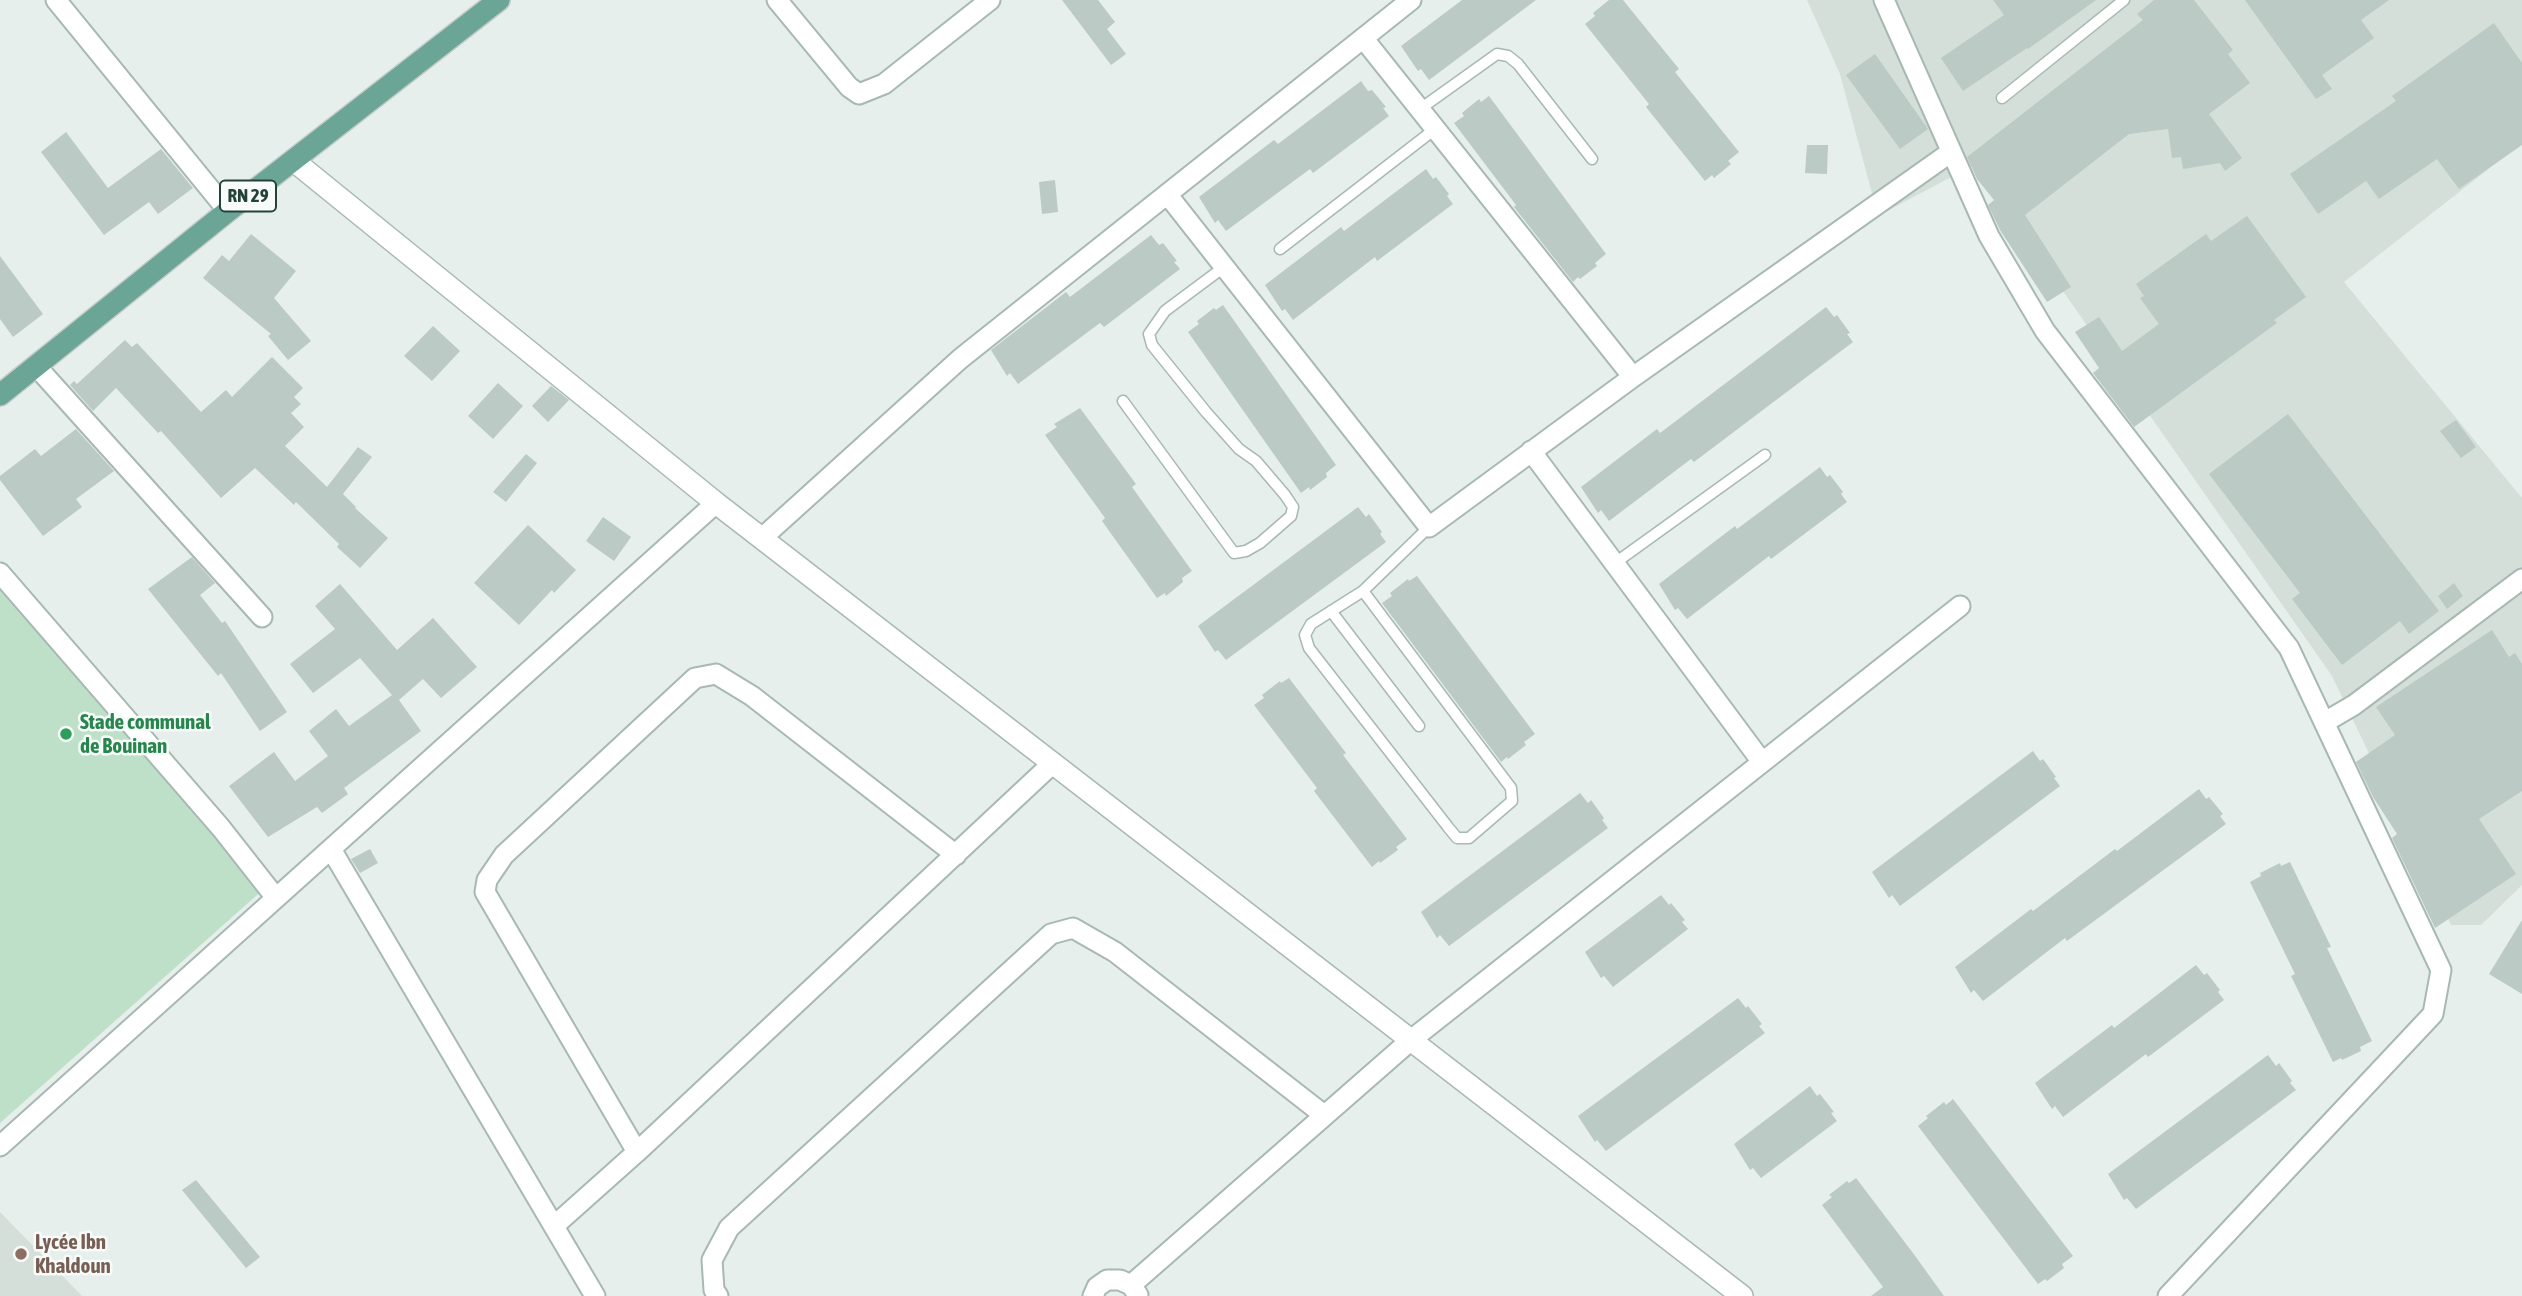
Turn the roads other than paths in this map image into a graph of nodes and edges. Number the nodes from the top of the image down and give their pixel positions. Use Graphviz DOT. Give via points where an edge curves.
graph roads {
  1 [pos="56,0"];
  2 [pos="499,0"];
  3 [pos="777,0"];
  4 [pos="990,0"];
  5 [pos="1410,0"];
  6 [pos="1884,0"];
  7 [pos="2124,0"];
  8 [pos="1363,38"];
  9 [pos="2002,99"];
  10 [pos="1420,109"];
  11 [pos="1435,129"];
  12 [pos="1951,152"];
  13 [pos="1592,159"];
  14 [pos="295,161"];
  15 [pos="1167,194"];
  16 [pos="228,211"];
  17 [pos="1280,249"];
  18 [pos="1224,267"];
  19 [pos="36,366"];
  20 [pos="1633,377"];
  21 [pos="0,395"];
  22 [pos="1123,401"];
  23 [pos="1531,452"];
  24 [pos="1765,455"];
  25 [pos="716,503"];
  26 [pos="1429,527"];
  27 [pos="762,538"];
  28 [pos="1615,563"];
  29 [pos="0,573"];
  30 [pos="2522,579"];
  31 [pos="1363,591"];
  32 [pos="1960,606"];
  33 [pos="1331,611"];
  34 [pos="262,617"];
  35 [pos="2325,722"];
  36 [pos="1419,726"];
  37 [pos="1762,762"];
  38 [pos="1053,764"];
  39 [pos="331,849"];
  40 [pos="956,855"];
  41 [pos="276,898"];
  42 [pos="1410,1040"];
  43 [pos="1324,1115"];
  44 [pos="0,1146"];
  45 [pos="637,1152"];
  46 [pos="554,1226"];
  47 [pos="1134,1291"];
  48 [pos="595,1296"];
  49 [pos="718,1296"];
  50 [pos="1093,1296"];
  51 [pos="1742,1296"];
  52 [pos="2168,1296"];
  1 -- 16 [label="street"];
  2 -- 14 [label="main road, RN 29"];
  3 -- 4 [label="street" via="859,94 884,84"];
  5 -- 8 [label="street"];
  6 -- 12 [label="street"];
  7 -- 9 [label="lane"];
  8 -- 10 [label="street"];
  8 -- 15 [label="street"];
  10 -- 11 [label="street"];
  10 -- 13 [label="lane" via="1497,54 1508,56"];
  11 -- 17 [label="lane"];
  11 -- 20 [label="street"];
  12 -- 20 [label="street"];
  12 -- 35 [label="street" via="1989,236 2045,331 2289,648"];
  14 -- 16 [label="main road, RN 29"];
  14 -- 25 [label="street"];
  15 -- 18 [label="street"];
  15 -- 27 [label="street" via="960,359"];
  16 -- 19 [label="main road, RN 29"];
  18 -- 22 [label="lane" via="1166,311 1149,334 1152,345 1206,412 1285,495 1293,507 1291,516 1260,543 1234,553"];
  18 -- 26 [label="street"];
  19 -- 21 [label="main road, RN 29"];
  19 -- 34 [label="street"];
  20 -- 23 [label="street"];
  23 -- 26 [label="street"];
  23 -- 28 [label="street"];
  24 -- 28 [label="lane"];
  25 -- 27 [label="street"];
  25 -- 39 [label="street"];
  26 -- 31 [label="lane"];
  27 -- 38 [label="street"];
  28 -- 37 [label="street"];
  29 -- 41 [label="street"];
  30 -- 35 [label="street"];
  31 -- 33 [label="lane"];
  31 -- 33 [label="lane" via="1511,788 1513,801 1469,838 1457,838 1309,648 1305,635 1311,624"];
  32 -- 37 [label="street"];
  33 -- 36 [label="lane"];
  35 -- 52 [label="street" via="2441,970 2433,1014"];
  37 -- 42 [label="street"];
  38 -- 40 [label="street"];
  38 -- 42 [label="street"];
  39 -- 41 [label="street"];
  39 -- 46 [label="street"];
  40 -- 45 [label="street"];
  40 -- 45 [label="street" via="752,696 716,674 695,678 504,855 487,880 485,892"];
  41 -- 44 [label="street"];
  42 -- 43 [label="street"];
  42 -- 51 [label="street"];
  43 -- 47 [label="street"];
  43 -- 49 [label="street" via="1115,952 1073,928 1051,934 729,1228 712,1261"];
  45 -- 46 [label="street"];
  46 -- 48 [label="street"];
  47 -- 50 [label="street" via="1120,1280 1107,1280"];
}
